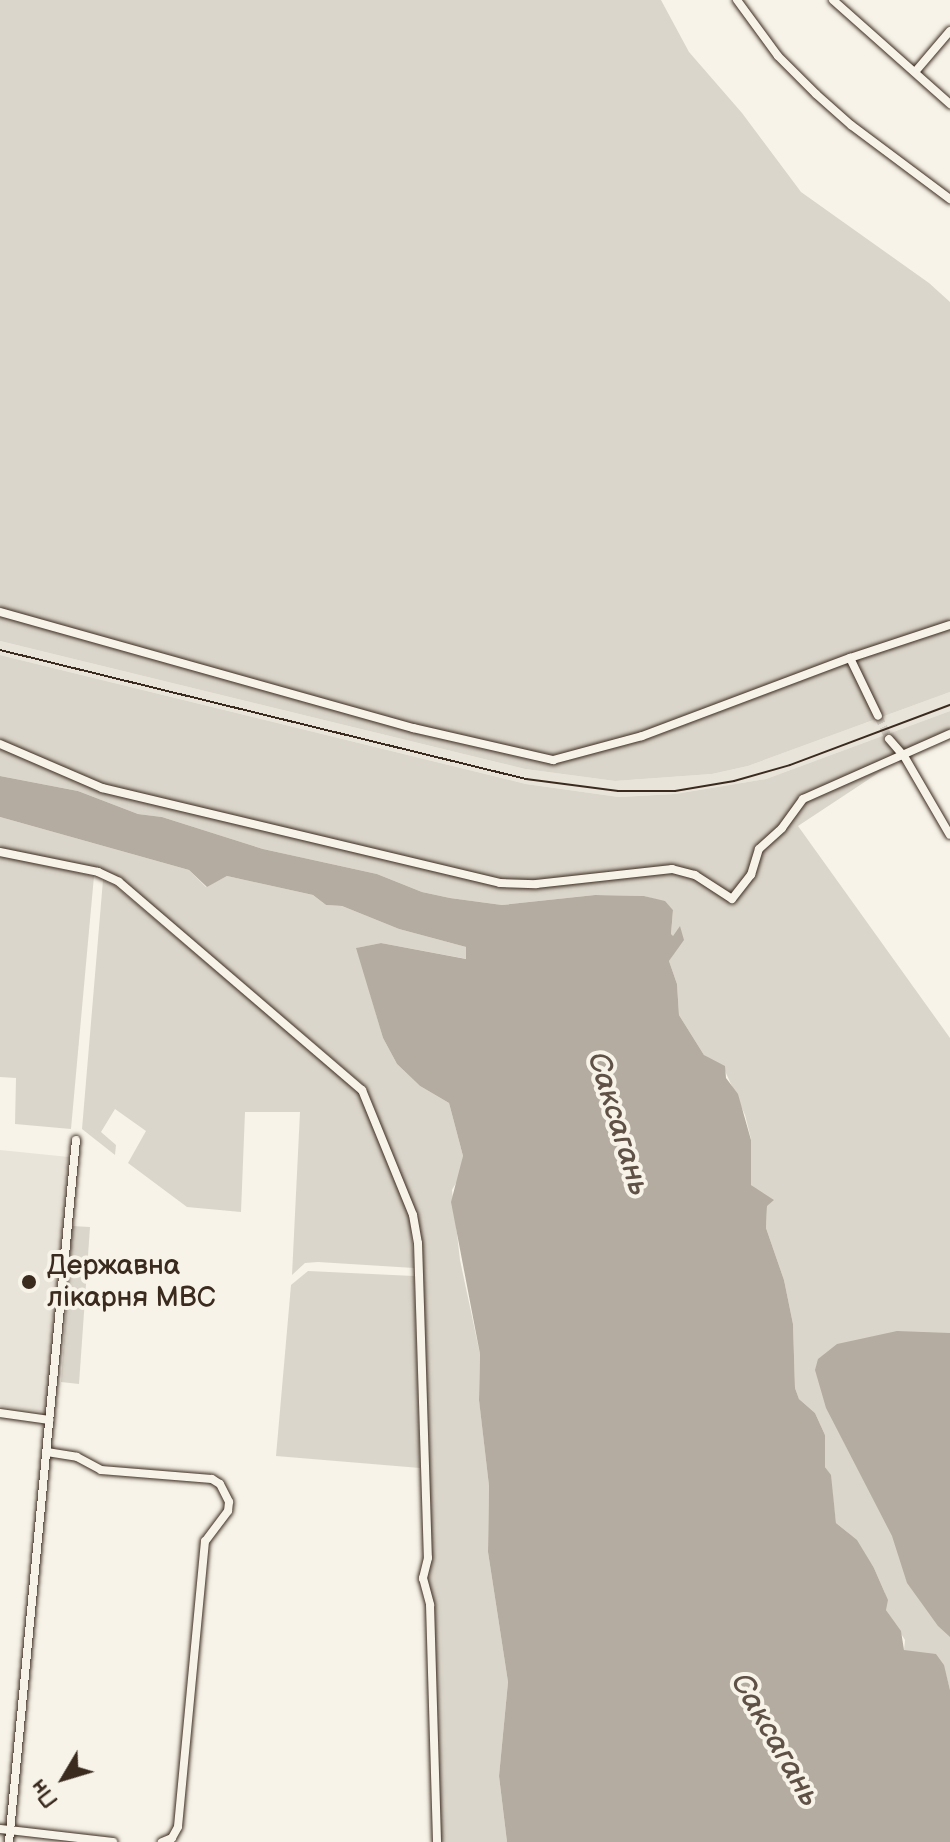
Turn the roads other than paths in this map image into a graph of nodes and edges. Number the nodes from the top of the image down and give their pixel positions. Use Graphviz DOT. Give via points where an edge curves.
graph roads {
  1 [pos="737,0"];
  2 [pos="833,0"];
  3 [pos="950,31"];
  4 [pos="915,72"];
  5 [pos="950,104"];
  6 [pos="950,199"];
  7 [pos="0,612"];
  8 [pos="950,625"];
  9 [pos="850,658"];
  10 [pos="878,716"];
  11 [pos="950,734"];
  12 [pos="889,739"];
  13 [pos="0,744"];
  14 [pos="904,756"];
  15 [pos="950,835"];
  16 [pos="0,852"];
  17 [pos="76,1140"];
  18 [pos="0,1413"];
  19 [pos="50,1420"];
  20 [pos="47,1452"];
  21 [pos="5,1830"];
  22 [pos="9,1842"];
  23 [pos="111,1842"];
  24 [pos="162,1842"];
  25 [pos="437,1842"];
  1 -- 6 [label="street" via="778,56 816,94"];
  2 -- 4 [label="street"];
  3 -- 4 [label="street"];
  4 -- 5 [label="street"];
  7 -- 9 [label="street" via="413,728 553,760 642,736"];
  8 -- 9 [label="street"];
  9 -- 10 [label="street"];
  11 -- 14 [label="street"];
  12 -- 14 [label="street"];
  13 -- 14 [label="street" via="102,788 500,883 536,884 660,868 695,875 732,899 751,875 759,849 803,799"];
  14 -- 15 [label="street"];
  16 -- 25 [label="street" via="98,872 119,882 362,1090 413,1215 418,1243 428,1558 423,1578 430,1605"];
  17 -- 19 [label="street"];
  18 -- 19 [label="street"];
  19 -- 20 [label="street"];
  20 -- 21 [label="street"];
  20 -- 24 [label="street" via="77,1457 101,1470 212,1479 225,1492 228,1511 205,1541 178,1827"];
  21 -- 22 [label="street"];
  21 -- 23 [label="street"];
}
